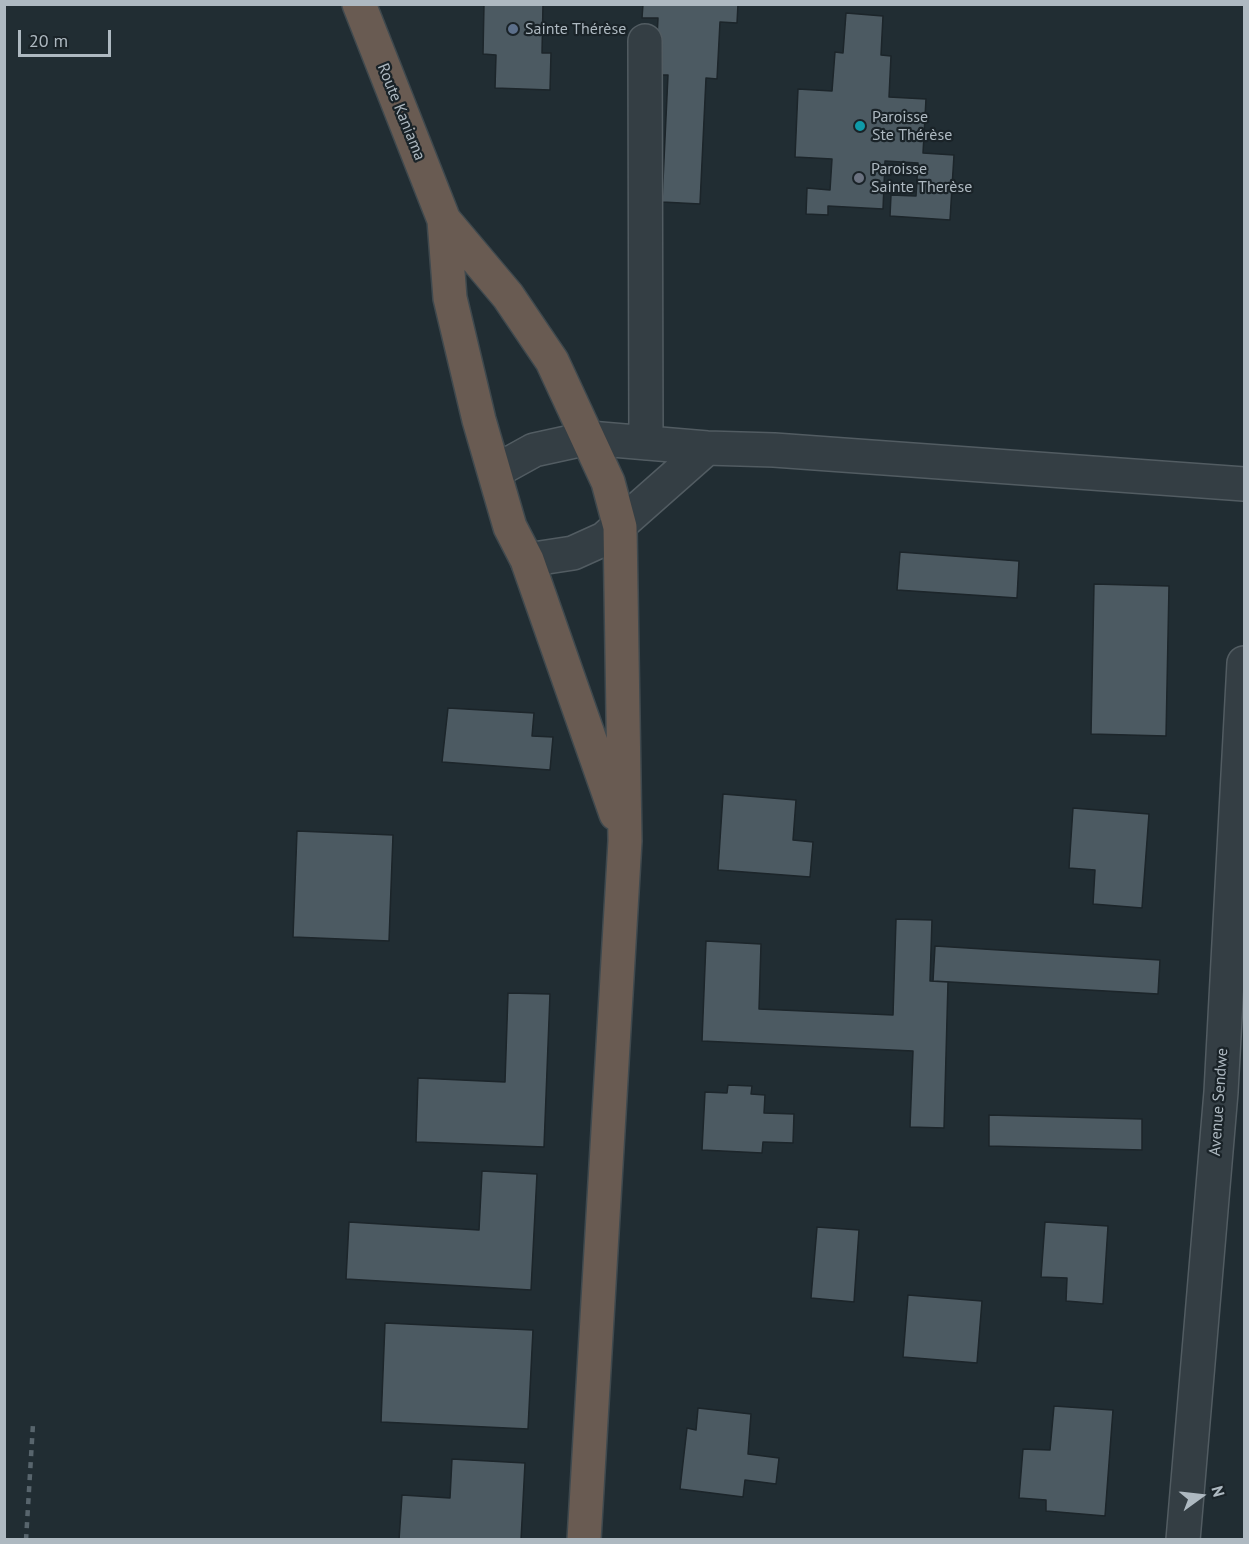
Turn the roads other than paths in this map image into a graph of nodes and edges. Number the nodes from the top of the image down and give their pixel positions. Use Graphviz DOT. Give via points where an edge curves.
graph roads {
  1 [pos="358,4"];
  2 [pos="645,41"];
  3 [pos="444,220"];
  4 [pos="589,438"];
  5 [pos="646,443"];
  6 [pos="707,448"];
  7 [pos="496,471"];
  8 [pos="1245,484"];
  9 [pos="620,527"];
  10 [pos="526,560"];
  11 [pos="1245,663"];
  12 [pos="625,841"];
  13 [pos="584,1539"];
  14 [pos="1184,1539"];
  1 -- 3 [label="highway, Route Kaniama"];
  2 -- 5 [label="street"];
  3 -- 4 [label="highway" via="514,305 552,361"];
  3 -- 7 [label="highway" via="450,298 479,420"];
  4 -- 5 [label="street"];
  4 -- 7 [label="street" via="534,450"];
  4 -- 9 [label="highway" via="613,494"];
  5 -- 6 [label="street"];
  6 -- 8 [label="street"];
  6 -- 9 [label="street"];
  7 -- 10 [label="highway" via="510,527"];
  9 -- 10 [label="street" via="580,551"];
  9 -- 12 [label="highway"];
  10 -- 12 [label="highway"];
  11 -- 14 [label="street, Avenue Sendwe" via="1221,1092"];
  12 -- 13 [label="highway"];
}
